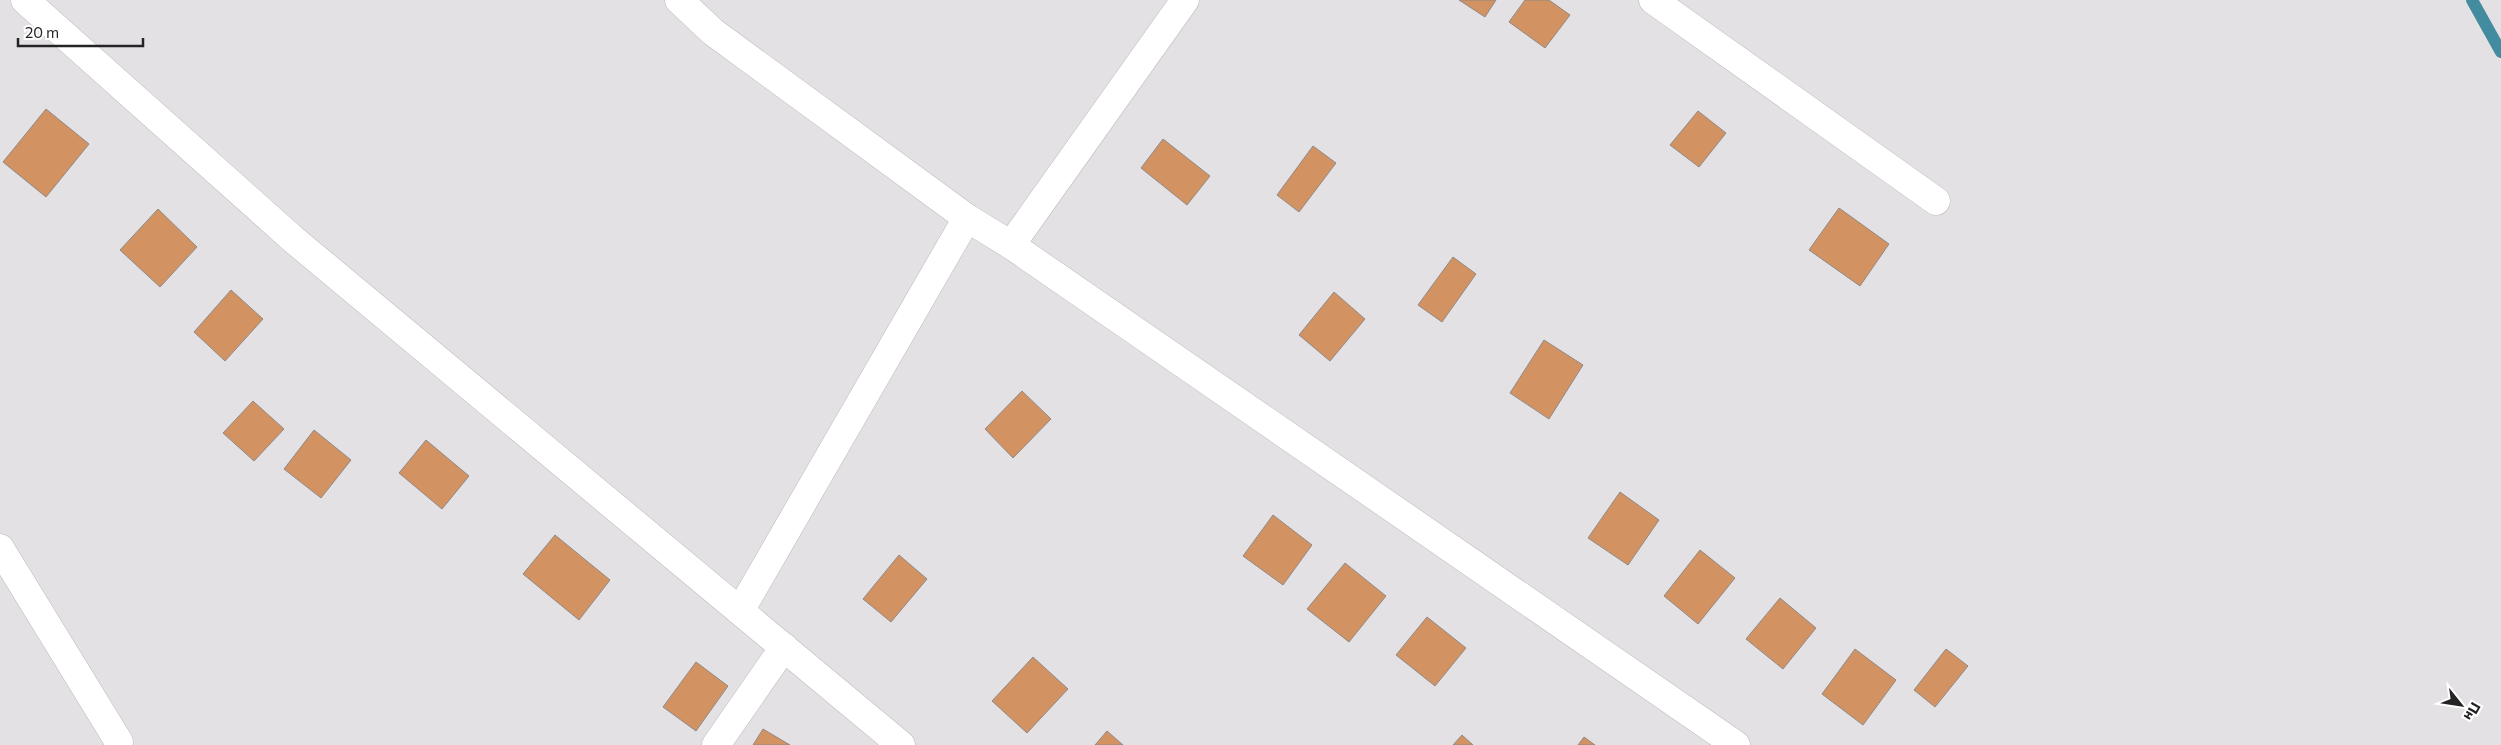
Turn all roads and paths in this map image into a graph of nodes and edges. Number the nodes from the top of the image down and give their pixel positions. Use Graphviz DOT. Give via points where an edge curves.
graph roads {
  1 [pos="25,0"];
  2 [pos="679,0"];
  3 [pos="1185,0"];
  4 [pos="1653,0"];
  5 [pos="1936,201"];
  6 [pos="968,218"];
  7 [pos="1011,245"];
  8 [pos="0,548"];
  9 [pos="740,611"];
  10 [pos="784,648"];
  11 [pos="118,745"];
  12 [pos="716,745"];
  13 [pos="901,745"];
  14 [pos="1736,745"];
  1 -- 9 [label="street" via="294,240"];
  2 -- 6 [label="street" via="713,32"];
  3 -- 7 [label="street"];
  4 -- 5 [label="street"];
  6 -- 7 [label="street"];
  6 -- 9 [label="street"];
  7 -- 14 [label="street"];
  8 -- 11 [label="street"];
  9 -- 10 [label="street"];
  10 -- 12 [label="street"];
  10 -- 13 [label="street"];
}
